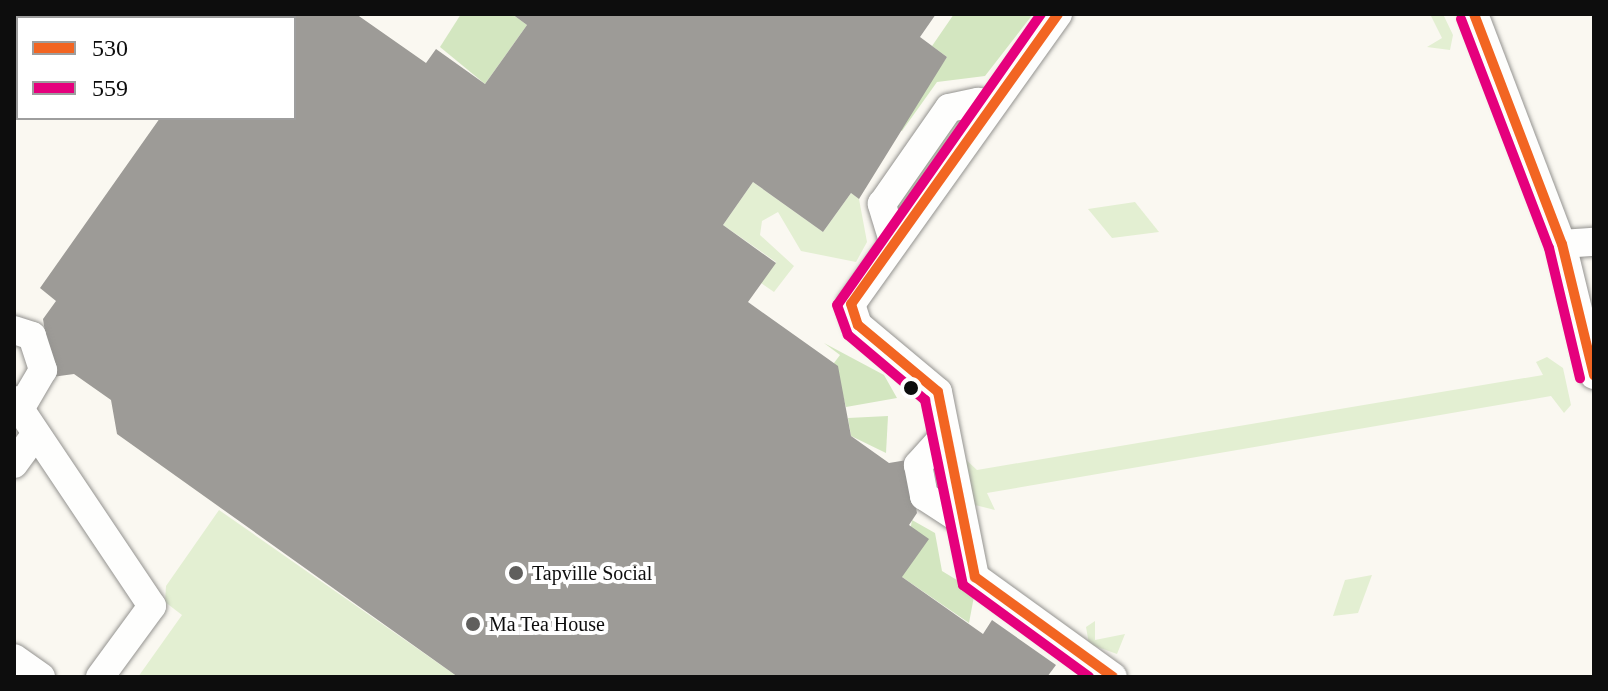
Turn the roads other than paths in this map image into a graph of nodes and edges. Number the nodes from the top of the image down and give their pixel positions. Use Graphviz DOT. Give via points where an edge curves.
graph roads {
  1 [pos="1058,14"];
  2 [pos="1474,14"];
  3 [pos="1594,242"];
  4 [pos="1562,244"];
  5 [pos="14,330"];
  6 [pos="1594,375"];
  7 [pos="17,405"];
  8 [pos="36,434"];
  9 [pos="14,464"];
  10 [pos="14,658"];
  11 [pos="41,677"];
  12 [pos="100,677"];
  13 [pos="1113,677"];
  1 -- 13 [label="street" via="851,304 858,325 938,392 946,434 918,465 924,496 961,520 975,577"];
  2 -- 4 [label="street"];
  3 -- 4 [label="street"];
  4 -- 6 [label="street"];
  5 -- 7 [label="street" via="32,336 43,370"];
  7 -- 8 [label="street"];
  8 -- 9 [label="street"];
  8 -- 12 [label="street" via="152,606"];
  10 -- 11 [label="street"];
}
